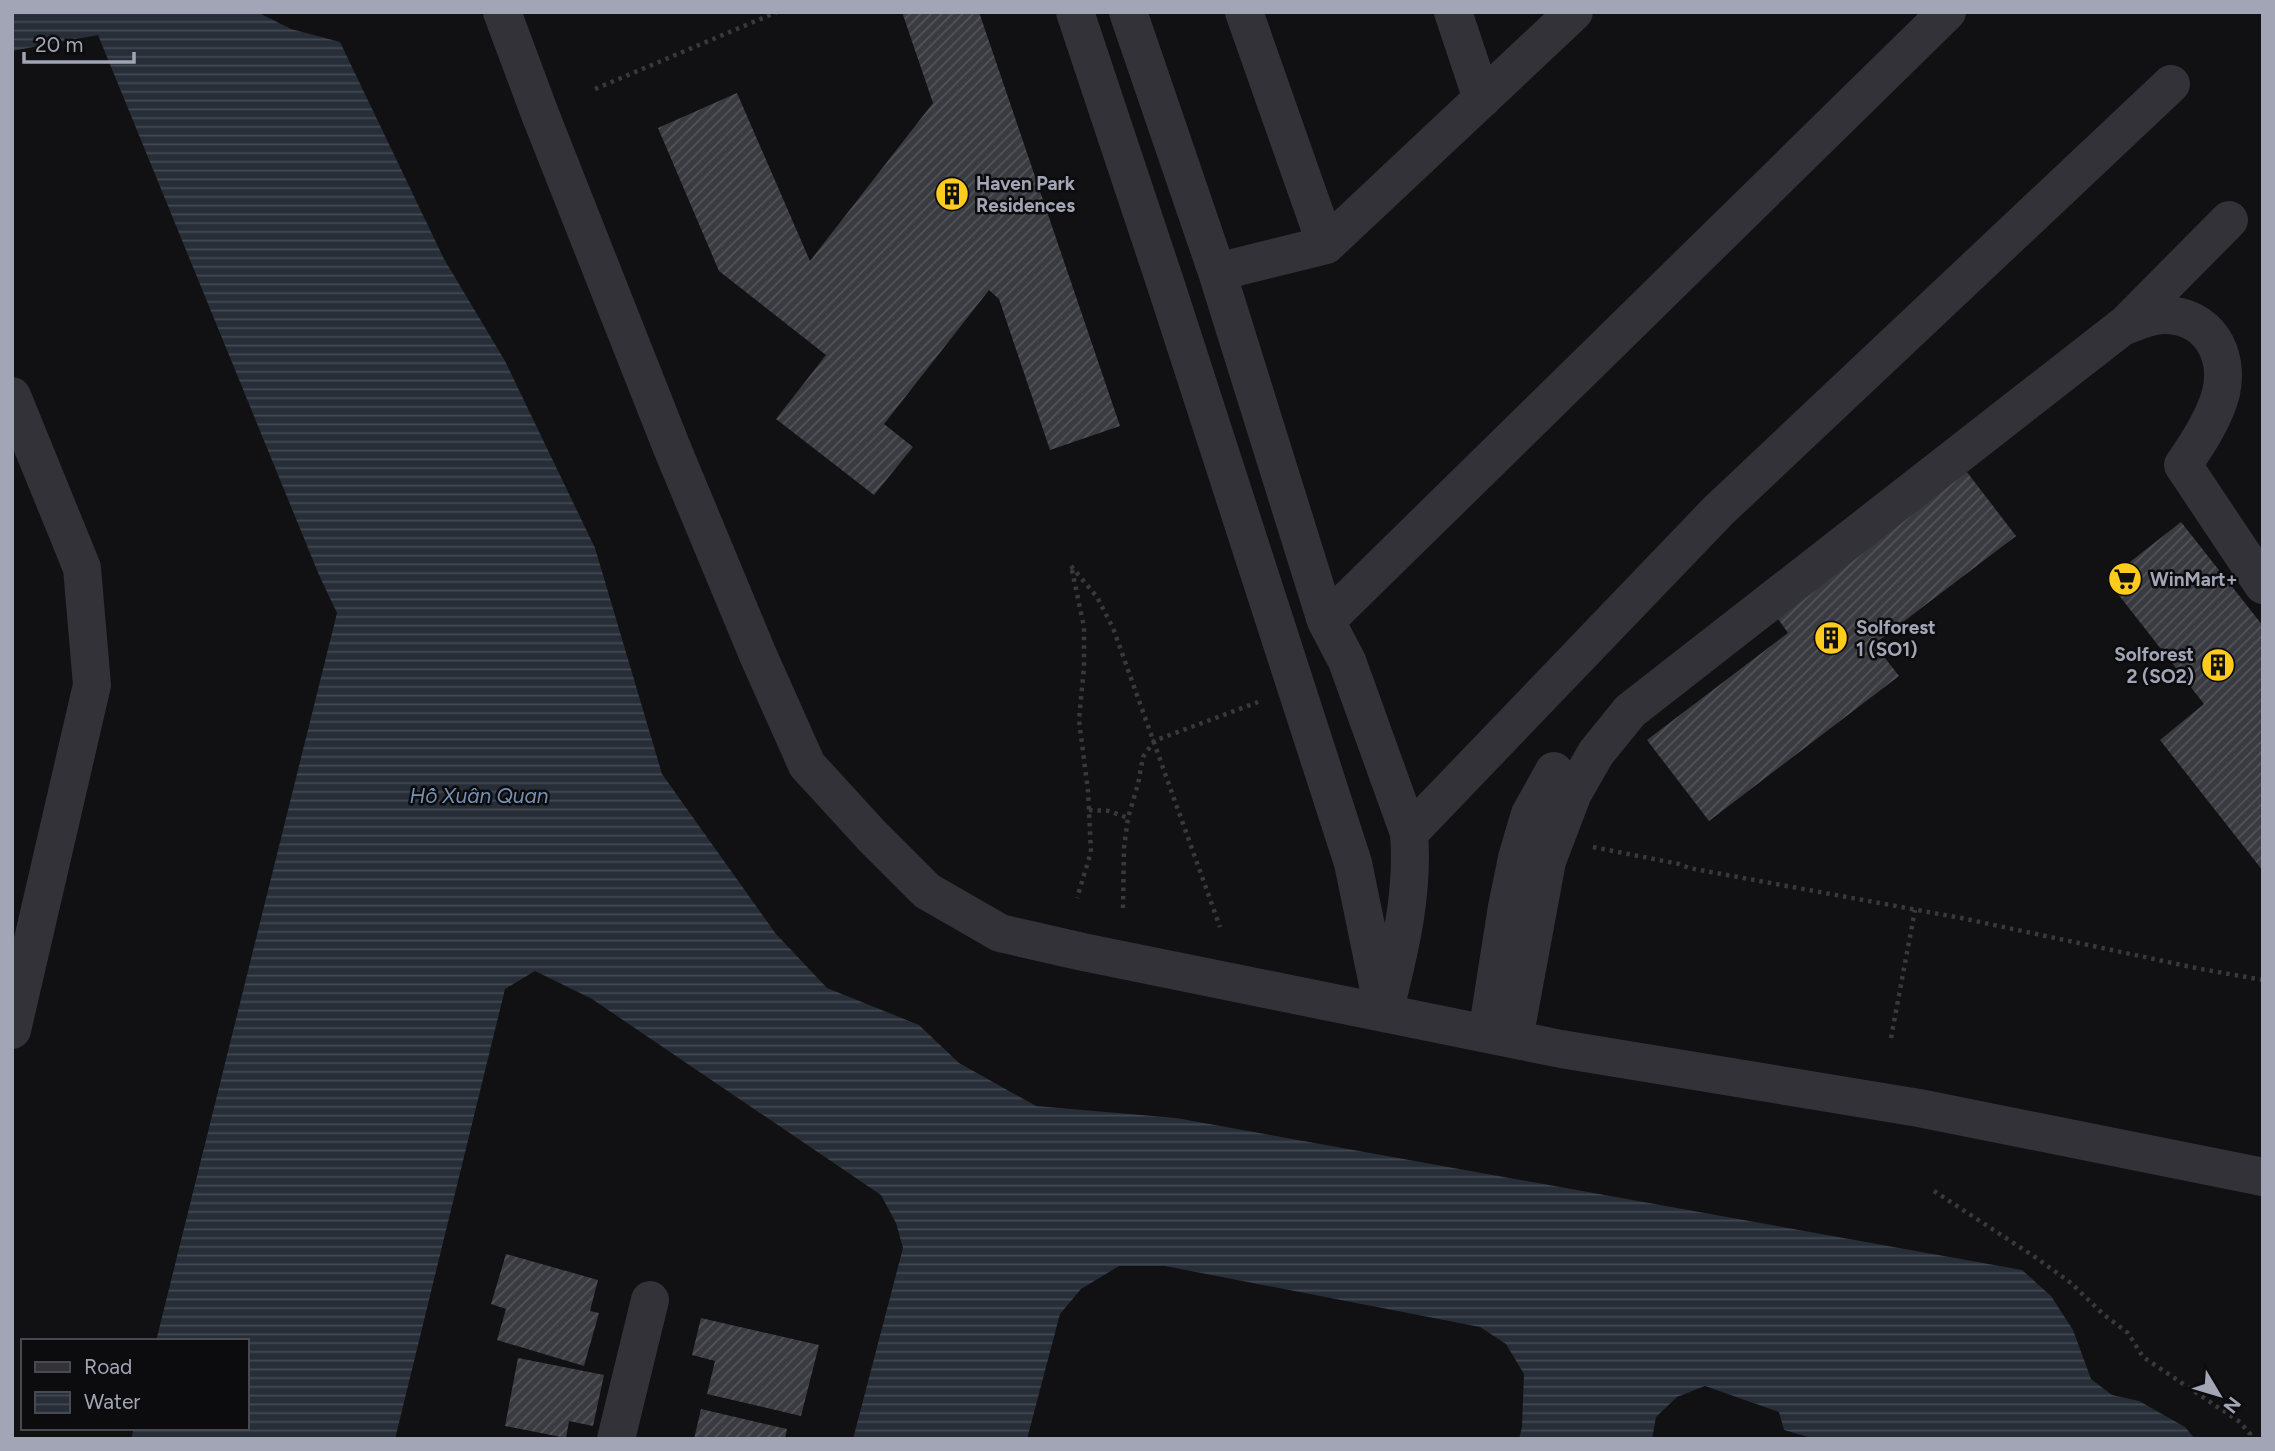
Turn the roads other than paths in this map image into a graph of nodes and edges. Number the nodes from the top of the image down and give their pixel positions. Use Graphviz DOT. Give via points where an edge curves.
graph roads {
  1 [pos="502,12"];
  2 [pos="1075,12"];
  3 [pos="1128,12"];
  4 [pos="1244,12"];
  5 [pos="1453,12"];
  6 [pos="1574,12"];
  7 [pos="1947,12"];
  8 [pos="2171,84"];
  9 [pos="1482,99"];
  10 [pos="2229,220"];
  11 [pos="1326,245"];
  12 [pos="1217,272"];
  13 [pos="2122,327"];
  14 [pos="12,396"];
  15 [pos="2263,585"];
  16 [pos="1326,621"];
  17 [pos="1554,771"];
  18 [pos="1409,832"];
  19 [pos="1384,1013"];
  20 [pos="12,1030"];
  21 [pos="1501,1036"];
  22 [pos="2263,1177"];
  23 [pos="650,1300"];
  24 [pos="616,1439"];
  1 -- 19 [label="street" via="672,448 807,765 927,891 1000,933"];
  2 -- 19 [label="street" via="1353,863"];
  3 -- 12 [label="street"];
  4 -- 11 [label="street"];
  5 -- 9 [label="street"];
  6 -- 9 [label="street"];
  7 -- 16 [label="street"];
  8 -- 18 [label="street" via="1718,511"];
  9 -- 11 [label="street"];
  10 -- 13 [label="street"];
  11 -- 12 [label="street"];
  12 -- 16 [label="street"];
  13 -- 15 [label="street" via="2164,315 2190,319 2214,342 2224,367 2220,394 2199,443 2183,465"];
  13 -- 21 [label="street" via="1630,711 1596,753 1573,793 1547,861"];
  14 -- 20 [label="street" via="82,568 92,685"];
  16 -- 18 [label="street" via="1347,661"];
  17 -- 21 [label="street" via="1530,814 1507,907"];
  18 -- 19 [label="street" via="1412,860 1406,915"];
  19 -- 21 [label="street"];
  21 -- 22 [label="street" via="1919,1108"];
  23 -- 24 [label="street"];
}
